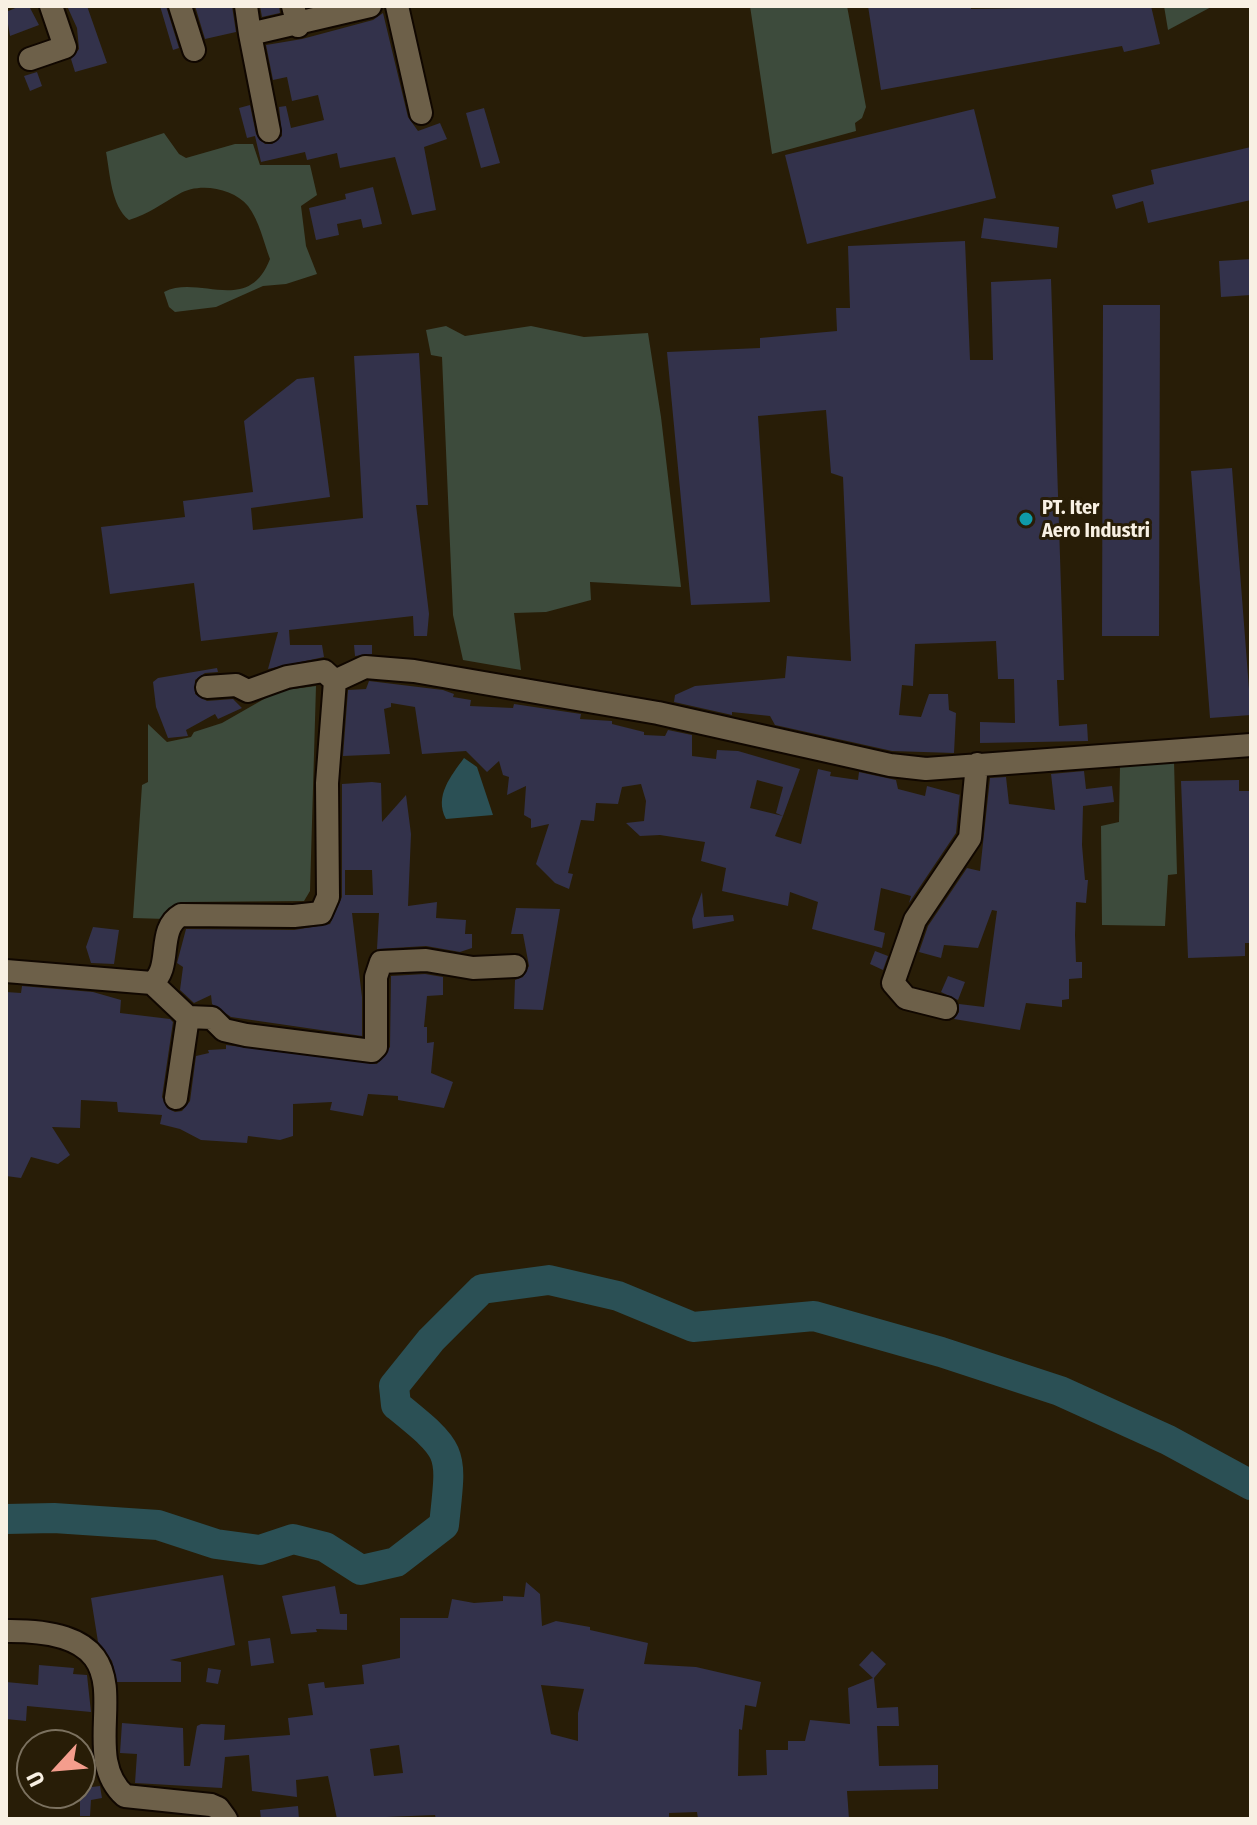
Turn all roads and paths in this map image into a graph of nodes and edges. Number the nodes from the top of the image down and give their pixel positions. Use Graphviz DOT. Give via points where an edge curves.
graph roads {
  1 [pos="51,6"];
  2 [pos="180,6"];
  3 [pos="246,6"];
  4 [pos="370,6"];
  5 [pos="397,6"];
  6 [pos="296,16"];
  7 [pos="250,34"];
  8 [pos="194,50"];
  9 [pos="30,59"];
  10 [pos="421,113"];
  11 [pos="269,131"];
  12 [pos="335,681"];
  13 [pos="207,687"];
  14 [pos="1251,745"];
  15 [pos="977,764"];
  16 [pos="515,966"];
  17 [pos="6,971"];
  18 [pos="152,983"];
  19 [pos="946,1008"];
  20 [pos="188,1017"];
  21 [pos="176,1098"];
  22 [pos="6,1631"];
  23 [pos="226,1819"];
  1 -- 9 [label="street" via="65,47"];
  2 -- 8 [label="street"];
  3 -- 7 [label="street"];
  4 -- 6 [label="street"];
  5 -- 10 [label="street"];
  6 -- 7 [label="street"];
  7 -- 11 [label="street"];
  12 -- 13 [label="street" via="324,671 248,691 236,685"];
  12 -- 15 [label="street" via="365,667 414,671 658,713 890,765 929,770"];
  12 -- 18 [label="street" via="325,910 294,916 181,915 170,925 161,969"];
  14 -- 15 [label="street"];
  15 -- 19 [label="street" via="970,838 915,920 893,983 906,998"];
  16 -- 20 [label="street" via="473,968 416,959 381,962 372,1051 246,1035 224,1030 212,1018"];
  17 -- 18 [label="street"];
  18 -- 20 [label="street"];
  20 -- 21 [label="street"];
  22 -- 23 [label="street" via="65,1637 96,1660 106,1688 107,1766 120,1791 132,1798 211,1805"];
}
